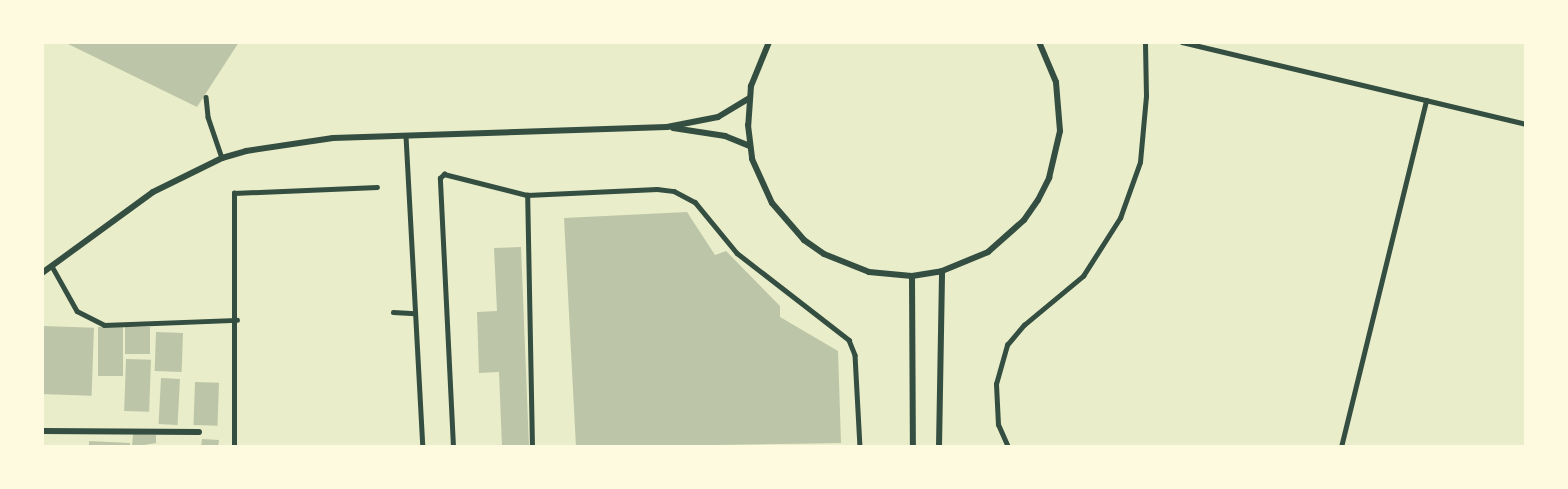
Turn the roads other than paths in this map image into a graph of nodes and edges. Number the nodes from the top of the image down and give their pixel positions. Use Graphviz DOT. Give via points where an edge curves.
graph roads {
  1 [pos="769,42"];
  2 [pos="1039,42"];
  3 [pos="1145,42"];
  4 [pos="1182,42"];
  5 [pos="206,97"];
  6 [pos="750,98"];
  7 [pos="1426,100"];
  8 [pos="1526,124"];
  9 [pos="667,127"];
  10 [pos="406,136"];
  11 [pos="750,146"];
  12 [pos="222,158"];
  13 [pos="377,187"];
  14 [pos="527,195"];
  15 [pos="53,268"];
  16 [pos="942,271"];
  17 [pos="42,273"];
  18 [pos="912,276"];
  19 [pos="393,312"];
  20 [pos="415,313"];
  21 [pos="235,320"];
  22 [pos="42,431"];
  23 [pos="199,432"];
  24 [pos="234,447"];
  25 [pos="423,447"];
  26 [pos="453,447"];
  27 [pos="532,447"];
  28 [pos="860,447"];
  29 [pos="913,447"];
  30 [pos="939,447"];
  31 [pos="1008,447"];
  32 [pos="1341,447"];
  1 -- 6 [label="street"];
  2 -- 16 [label="street" via="1053,74 1060,106 1058,147 1049,178 1024,220 1007,237 988,252"];
  3 -- 31 [label="lane" via="1146,96 1140,162 1120,218 1083,276 1024,325 1007,345 996,384 998,425"];
  4 -- 7 [label="lane"];
  5 -- 12 [label="lane" via="208,117"];
  6 -- 9 [label="street" via="718,117"];
  6 -- 11 [label="street"];
  7 -- 8 [label="lane"];
  7 -- 32 [label="lane"];
  9 -- 10 [label="street"];
  9 -- 11 [label="street" via="725,136"];
  10 -- 12 [label="street" via="284,143"];
  10 -- 20 [label="lane"];
  11 -- 18 [label="street" via="760,182 772,203 804,240 846,265 869,272"];
  12 -- 15 [label="street" via="153,192"];
  13 -- 21 [label="lane" via="234,193"];
  14 -- 26 [label="lane" via="444,174 441,178"];
  14 -- 27 [label="lane"];
  14 -- 28 [label="lane" via="657,189 674,191 695,202 737,253 849,340 855,355"];
  15 -- 17 [label="street"];
  15 -- 21 [label="lane" via="77,311 104,325"];
  16 -- 18 [label="street"];
  16 -- 30 [label="street"];
  18 -- 29 [label="street"];
  19 -- 20 [label="lane"];
  20 -- 25 [label="lane"];
  21 -- 24 [label="lane"];
  22 -- 23 [label="street"];
}
